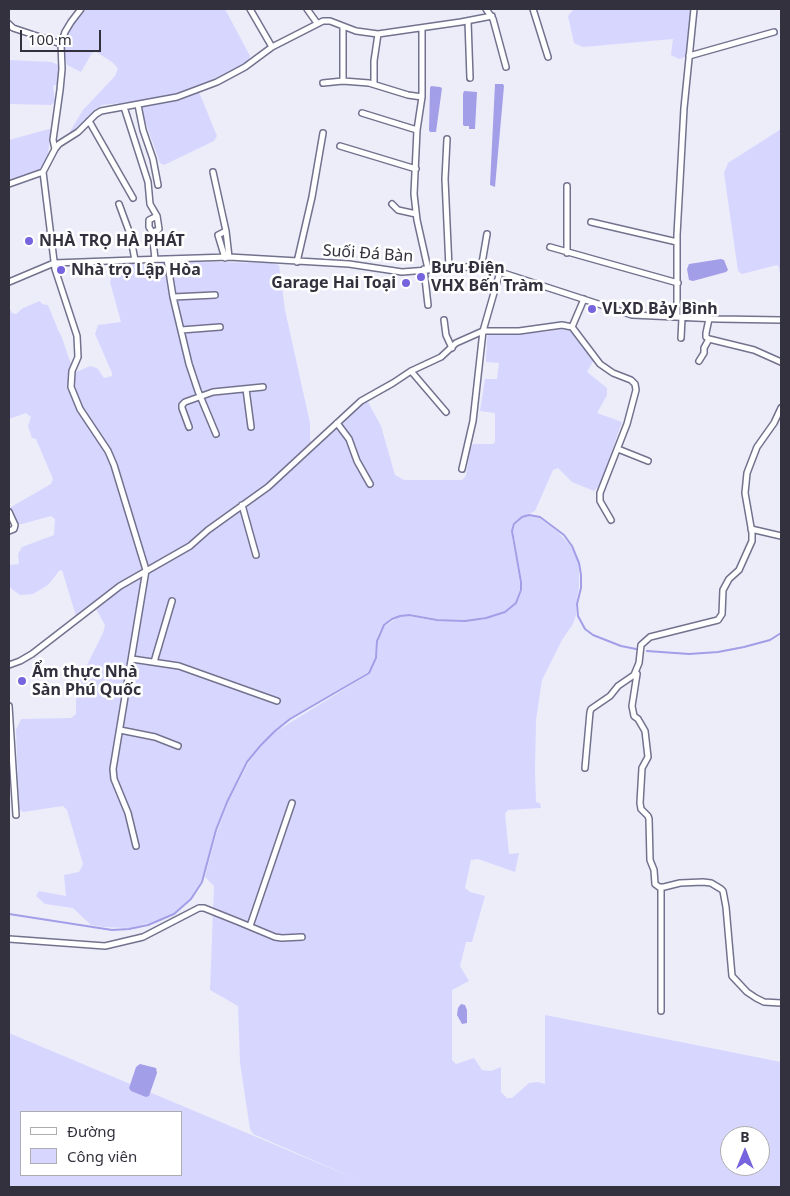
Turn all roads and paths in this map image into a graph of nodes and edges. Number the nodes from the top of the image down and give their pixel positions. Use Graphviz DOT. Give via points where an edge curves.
graph roads {
  1 [pos="81,9"];
  2 [pos="250,9"];
  3 [pos="307,9"];
  4 [pos="486,9"];
  5 [pos="533,9"];
  6 [pos="694,9"];
  7 [pos="492,16"];
  8 [pos="468,21"];
  9 [pos="9,24"];
  10 [pos="317,24"];
  11 [pos="343,26"];
  12 [pos="422,28"];
  13 [pos="774,32"];
  14 [pos="378,34"];
  15 [pos="61,44"];
  16 [pos="272,47"];
  17 [pos="689,56"];
  18 [pos="548,57"];
  19 [pos="506,67"];
  20 [pos="470,78"];
  21 [pos="343,81"];
  22 [pos="323,83"];
  23 [pos="374,84"];
  24 [pos="422,98"];
  25 [pos="138,105"];
  26 [pos="124,106"];
  27 [pos="362,113"];
  28 [pos="89,121"];
  29 [pos="417,130"];
  30 [pos="323,133"];
  31 [pos="447,139"];
  32 [pos="340,146"];
  33 [pos="55,149"];
  34 [pos="416,169"];
  35 [pos="43,172"];
  36 [pos="213,172"];
  37 [pos="9,184"];
  38 [pos="158,185"];
  39 [pos="567,186"];
  40 [pos="133,198"];
  41 [pos="119,204"];
  42 [pos="392,204"];
  43 [pos="416,214"];
  44 [pos="157,216"];
  45 [pos="591,222"];
  46 [pos="226,231"];
  47 [pos="152,232"];
  48 [pos="487,234"];
  49 [pos="677,242"];
  50 [pos="550,247"];
  51 [pos="567,252"];
  52 [pos="227,258"];
  53 [pos="155,259"];
  54 [pos="167,259"];
  55 [pos="135,260"];
  56 [pos="297,262"];
  57 [pos="54,264"];
  58 [pos="449,268"];
  59 [pos="426,269"];
  60 [pos="481,269"];
  61 [pos="500,272"];
  62 [pos="9,282"];
  63 [pos="678,283"];
  64 [pos="215,295"];
  65 [pos="173,297"];
  66 [pos="584,299"];
  67 [pos="428,305"];
  68 [pos="679,317"];
  69 [pos="709,319"];
  70 [pos="444,320"];
  71 [pos="781,320"];
  72 [pos="220,327"];
  73 [pos="572,327"];
  74 [pos="181,330"];
  75 [pos="483,331"];
  76 [pos="681,338"];
  77 [pos="709,339"];
  78 [pos="452,348"];
  79 [pos="700,361"];
  80 [pos="781,362"];
  81 [pos="411,371"];
  82 [pos="264,387"];
  83 [pos="246,389"];
  84 [pos="200,396"];
  85 [pos="781,408"];
  86 [pos="446,412"];
  87 [pos="337,423"];
  88 [pos="189,427"];
  89 [pos="251,427"];
  90 [pos="216,434"];
  91 [pos="618,449"];
  92 [pos="648,461"];
  93 [pos="462,469"];
  94 [pos="370,484"];
  95 [pos="242,506"];
  96 [pos="9,512"];
  97 [pos="611,520"];
  98 [pos="751,529"];
  99 [pos="9,531"];
  100 [pos="781,536"];
  101 [pos="256,555"];
  102 [pos="146,570"];
  103 [pos="172,601"];
  104 [pos="132,659"];
  105 [pos="154,662"];
  106 [pos="9,665"];
  107 [pos="637,670"];
  108 [pos="277,701"];
  109 [pos="9,706"];
  110 [pos="120,730"];
  111 [pos="178,746"];
  112 [pos="585,768"];
  113 [pos="292,803"];
  114 [pos="16,815"];
  115 [pos="136,846"];
  116 [pos="661,887"];
  117 [pos="250,926"];
  118 [pos="302,937"];
  119 [pos="9,939"];
  120 [pos="781,1003"];
  121 [pos="660,1012"];
  1 -- 15 [label="street"];
  2 -- 16 [label="street"];
  3 -- 10 [label="street"];
  4 -- 7 [label="street"];
  5 -- 18 [label="street"];
  6 -- 17 [label="street"];
  7 -- 8 [label="street"];
  7 -- 19 [label="street"];
  8 -- 12 [label="street"];
  8 -- 20 [label="street"];
  9 -- 15 [label="street"];
  10 -- 11 [label="street" via="330,21"];
  10 -- 16 [label="street"];
  11 -- 14 [label="street"];
  11 -- 21 [label="street"];
  12 -- 14 [label="street"];
  12 -- 24 [label="street"];
  13 -- 17 [label="street"];
  14 -- 23 [label="street"];
  15 -- 33 [label="street" via="62,69 52,140"];
  16 -- 25 [label="street" via="217,82 177,97"];
  17 -- 49 [label="street"];
  21 -- 22 [label="street"];
  21 -- 23 [label="street"];
  23 -- 24 [label="street"];
  24 -- 29 [label="street"];
  25 -- 26 [label="street"];
  25 -- 38 [label="street"];
  26 -- 28 [label="street" via="101,111"];
  26 -- 44 [label="street" via="148,182 150,204"];
  27 -- 29 [label="street"];
  28 -- 33 [label="street"];
  28 -- 40 [label="street"];
  29 -- 34 [label="street"];
  30 -- 56 [label="street"];
  31 -- 58 [label="street" via="445,179"];
  32 -- 34 [label="street"];
  33 -- 35 [label="street"];
  34 -- 43 [label="street"];
  35 -- 37 [label="street"];
  35 -- 57 [label="street"];
  36 -- 46 [label="street"];
  39 -- 51 [label="street"];
  41 -- 55 [label="street"];
  42 -- 43 [label="street" via="398,210"];
  43 -- 59 [label="street"];
  44 -- 47 [label="street" via="158,230"];
  44 -- 47 [label="street" via="149,220"];
  45 -- 49 [label="street"];
  46 -- 52 [label="street"];
  46 -- 52 [label="street" via="218,235"];
  47 -- 53 [label="street"];
  48 -- 60 [label="street"];
  49 -- 63 [label="street"];
  50 -- 51 [label="street"];
  51 -- 63 [label="street"];
  52 -- 54 [label="street, Suối Đá Bàn"];
  52 -- 56 [label="street, Suối Đá Bàn"];
  53 -- 54 [label="street, Suối Đá Bàn"];
  53 -- 55 [label="street, Suối Đá Bàn"];
  54 -- 65 [label="street"];
  55 -- 57 [label="street, Suối Đá Bàn"];
  56 -- 59 [label="street, Suối Đá Bàn" via="350,264 402,272"];
  57 -- 62 [label="street, Suối Đá Bàn"];
  57 -- 102 [label="street" via="77,336 78,357 71,378 73,395 108,451"];
  58 -- 59 [label="street, Suối Đá Bàn"];
  58 -- 60 [label="street, Suối Đá Bàn"];
  59 -- 67 [label="street"];
  60 -- 61 [label="street, Suối Đá Bàn"];
  61 -- 66 [label="street, Suối Đá Bàn"];
  61 -- 75 [label="street"];
  63 -- 68 [label="street"];
  64 -- 65 [label="street"];
  65 -- 74 [label="street"];
  66 -- 68 [label="street, Suối Đá Bàn" via="632,315"];
  66 -- 73 [label="street"];
  68 -- 69 [label="street, Suối Đá Bàn"];
  68 -- 76 [label="street"];
  69 -- 71 [label="street, Suối Đá Bàn"];
  69 -- 77 [label="street" via="706,333"];
  70 -- 78 [label="street"];
  72 -- 74 [label="street"];
  73 -- 75 [label="street"];
  73 -- 91 [label="street" via="600,364 635,384"];
  74 -- 84 [label="street"];
  75 -- 78 [label="street"];
  75 -- 93 [label="street" via="473,421"];
  77 -- 79 [label="street"];
  77 -- 80 [label="street" via="754,350"];
  78 -- 81 [label="street"];
  81 -- 86 [label="street"];
  81 -- 87 [label="street" via="361,401"];
  82 -- 83 [label="street"];
  83 -- 84 [label="street"];
  83 -- 89 [label="street"];
  84 -- 88 [label="street" via="182,405"];
  84 -- 90 [label="street"];
  85 -- 98 [label="street" via="757,446 747,472 745,493"];
  87 -- 94 [label="street" via="349,439"];
  87 -- 95 [label="street" via="291,468"];
  91 -- 92 [label="street"];
  91 -- 97 [label="street" via="599,498"];
  95 -- 101 [label="street"];
  95 -- 102 [label="street" via="190,546"];
  96 -- 99 [label="street" via="15,525 14,530"];
  98 -- 100 [label="street"];
  98 -- 107 [label="street" via="752,541 740,570 729,579 723,590 722,614 718,620 650,637 641,645"];
  102 -- 104 [label="street"];
  102 -- 106 [label="street" via="120,586 32,654"];
  103 -- 105 [label="street"];
  104 -- 105 [label="street"];
  104 -- 110 [label="street"];
  105 -- 108 [label="street" via="179,666"];
  107 -- 112 [label="street" via="591,709"];
  107 -- 116 [label="street" via="632,706 634,716 645,730 648,755 642,768 640,803 650,826 650,860 655,884"];
  109 -- 114 [label="street"];
  110 -- 111 [label="street" via="155,737"];
  110 -- 115 [label="street" via="113,773"];
  113 -- 117 [label="street"];
  116 -- 120 [label="street" via="703,882 721,889 726,906 732,976 756,998"];
  116 -- 121 [label="street"];
  117 -- 118 [label="street" via="275,937"];
  117 -- 119 [label="street" via="199,908 143,937 104,946"];
}
